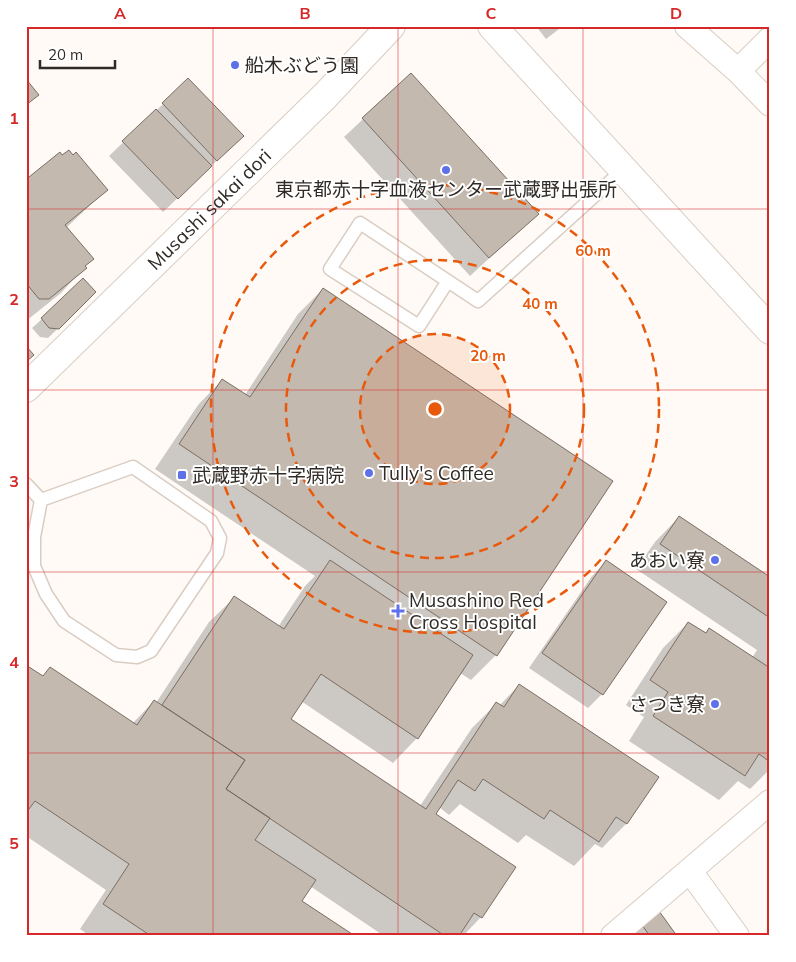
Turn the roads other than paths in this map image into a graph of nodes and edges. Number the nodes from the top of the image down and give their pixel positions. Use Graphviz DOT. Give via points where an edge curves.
graph roads {
  1 [pos="391,26"];
  2 [pos="492,26"];
  3 [pos="687,26"];
  4 [pos="770,39"];
  5 [pos="738,71"];
  6 [pos="770,104"];
  7 [pos="623,170"];
  8 [pos="448,281"];
  9 [pos="770,330"];
  10 [pos="26,388"];
  11 [pos="26,484"];
  12 [pos="42,500"];
  13 [pos="770,802"];
  14 [pos="690,871"];
  15 [pos="613,936"];
  16 [pos="737,936"];
  1 -- 10 [label="main road, Musashi sakai dori" via="326,96"];
  2 -- 7 [label="main road"];
  3 -- 5 [label="street"];
  4 -- 5 [label="street"];
  5 -- 6 [label="street"];
  7 -- 8 [label="lane" via="478,301"];
  7 -- 9 [label="main road"];
  8 -- 8 [label="lane" via="419,326 330,269 360,223"];
  11 -- 12 [label="lane"];
  12 -- 12 [label="lane" via="133,467 212,521 220,538 217,553 152,651 137,657 116,656 64,620 46,594 34,566 34,537"];
  13 -- 14 [label="street"];
  14 -- 15 [label="street"];
  14 -- 16 [label="street"];
}
